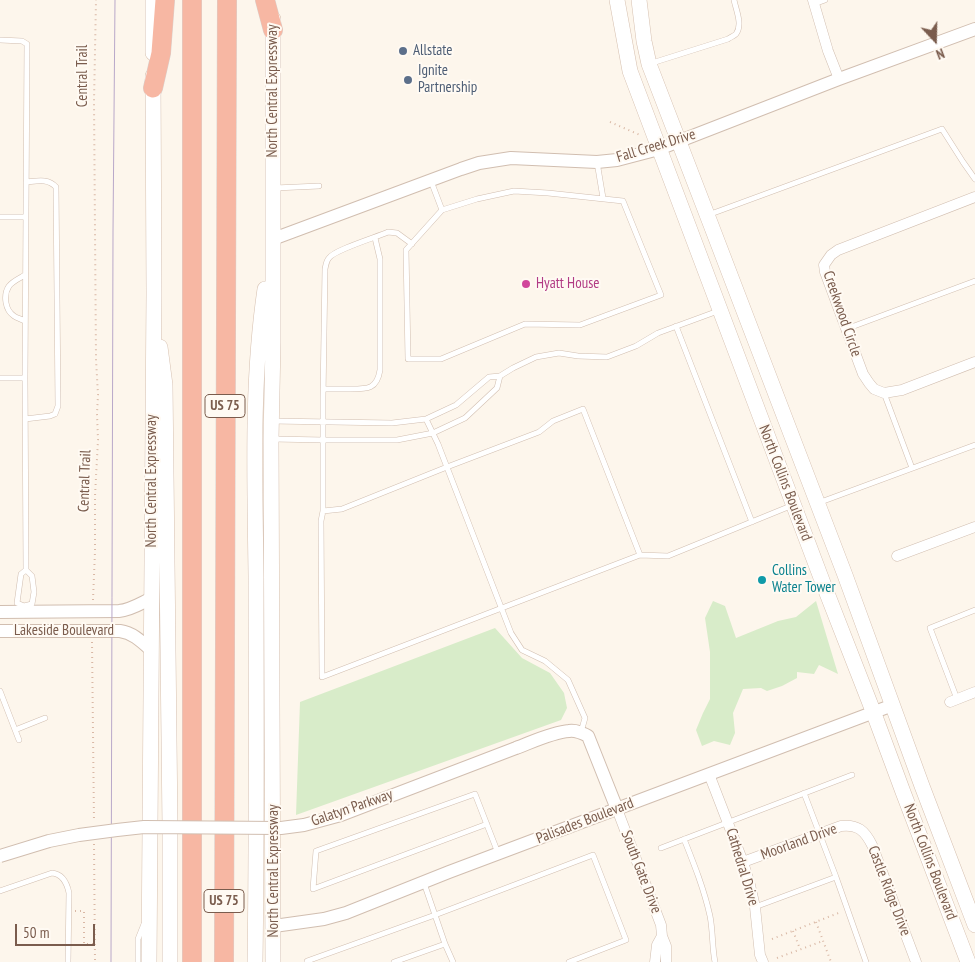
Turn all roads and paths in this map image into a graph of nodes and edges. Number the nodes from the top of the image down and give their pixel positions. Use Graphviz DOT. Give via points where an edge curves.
graph roads {
  1 [pos="96,0"];
  2 [pos="153,0"];
  3 [pos="165,0"];
  4 [pos="192,0"];
  5 [pos="227,0"];
  6 [pos="265,0"];
  7 [pos="273,0"];
  8 [pos="616,0"];
  9 [pos="639,0"];
  10 [pos="734,0"];
  11 [pos="825,0"];
  12 [pos="813,2"];
  13 [pos="975,29"];
  14 [pos="273,30"];
  15 [pos="0,40"];
  16 [pos="649,64"];
  17 [pos="839,79"];
  18 [pos="153,88"];
  19 [pos="610,122"];
  20 [pos="642,136"];
  21 [pos="678,141"];
  22 [pos="659,149"];
  23 [pos="597,162"];
  24 [pos="975,179"];
  25 [pos="430,180"];
  26 [pos="26,182"];
  27 [pos="319,186"];
  28 [pos="273,188"];
  29 [pos="975,197"];
  30 [pos="602,198"];
  31 [pos="442,210"];
  32 [pos="708,215"];
  33 [pos="0,217"];
  34 [pos="26,217"];
  35 [pos="273,238"];
  36 [pos="375,238"];
  37 [pos="412,244"];
  38 [pos="26,275"];
  39 [pos="975,281"];
  40 [pos="154,294"];
  41 [pos="741,302"];
  42 [pos="720,310"];
  43 [pos="25,321"];
  44 [pos="676,326"];
  45 [pos="846,329"];
  46 [pos="975,362"];
  47 [pos="500,376"];
  48 [pos="0,378"];
  49 [pos="25,378"];
  50 [pos="323,389"];
  51 [pos="884,393"];
  52 [pos="426,418"];
  53 [pos="25,419"];
  54 [pos="272,422"];
  55 [pos="324,422"];
  56 [pos="433,432"];
  57 [pos="272,439"];
  58 [pos="324,440"];
  59 [pos="975,445"];
  60 [pos="447,467"];
  61 [pos="912,468"];
  62 [pos="817,504"];
  63 [pos="795,508"];
  64 [pos="323,511"];
  65 [pos="752,522"];
  66 [pos="975,527"];
  67 [pos="640,555"];
  68 [pos="897,556"];
  69 [pos="26,570"];
  70 [pos="152,598"];
  71 [pos="24,609"];
  72 [pos="502,609"];
  73 [pos="975,610"];
  74 [pos="0,612"];
  75 [pos="94,612"];
  76 [pos="0,631"];
  77 [pos="94,632"];
  78 [pos="151,650"];
  79 [pos="0,692"];
  80 [pos="975,692"];
  81 [pos="954,701"];
  82 [pos="893,705"];
  83 [pos="874,711"];
  84 [pos="45,718"];
  85 [pos="15,730"];
  86 [pos="581,733"];
  87 [pos="19,740"];
  88 [pos="709,774"];
  89 [pos="852,775"];
  90 [pos="804,793"];
  91 [pos="616,809"];
  92 [pos="728,822"];
  93 [pos="486,824"];
  94 [pos="855,826"];
  95 [pos="170,827"];
  96 [pos="257,828"];
  97 [pos="94,830"];
  98 [pos="819,834"];
  99 [pos="684,839"];
  100 [pos="94,840"];
  101 [pos="660,848"];
  102 [pos="498,854"];
  103 [pos="0,856"];
  104 [pos="743,862"];
  105 [pos="836,877"];
  106 [pos="424,882"];
  107 [pos="0,891"];
  108 [pos="755,907"];
  109 [pos="847,909"];
  110 [pos="69,911"];
  111 [pos="149,912"];
  112 [pos="435,915"];
  113 [pos="816,922"];
  114 [pos="975,925"];
  115 [pos="274,926"];
  116 [pos="793,931"];
  117 [pos="662,936"];
  118 [pos="772,939"];
  119 [pos="823,940"];
  120 [pos="77,944"];
  121 [pos="84,944"];
  122 [pos="95,944"];
  123 [pos="445,944"];
  124 [pos="800,949"];
  125 [pos="777,958"];
  126 [pos="68,962"];
  127 [pos="95,962"];
  128 [pos="138,962"];
  129 [pos="149,962"];
  130 [pos="170,962"];
  131 [pos="192,962"];
  132 [pos="224,962"];
  133 [pos="256,962"];
  134 [pos="273,962"];
  135 [pos="307,962"];
  136 [pos="394,962"];
  137 [pos="453,962"];
  138 [pos="569,962"];
  139 [pos="655,962"];
  140 [pos="666,962"];
  141 [pos="715,962"];
  142 [pos="763,962"];
  143 [pos="831,962"];
  144 [pos="866,962"];
  145 [pos="916,962"];
  146 [pos="968,962"];
  1 -- 75 [label="path, Central Trail" via="98,440"];
  2 -- 18 [label="main road, North Central Expressway"];
  3 -- 18 [label="highway" via="162,53"];
  4 -- 131 [label="highway, US 75"];
  5 -- 132 [label="highway, US 75"];
  6 -- 14 [label="highway"];
  7 -- 14 [label="main road, North Central Expressway"];
  8 -- 22 [label="main road, North Collins Boulevard" via="630,71"];
  9 -- 16 [label="main road, North Collins Boulevard"];
  10 -- 16 [label="lane" via="739,27 736,34"];
  11 -- 12 [label="lane"];
  12 -- 17 [label="street"];
  13 -- 17 [label="street, Fall Creek Drive"];
  14 -- 28 [label="main road, North Central Expressway"];
  15 -- 26 [label="lane" via="22,40 27,44"];
  16 -- 21 [label="main road, North Collins Boulevard"];
  17 -- 21 [label="street, Fall Creek Drive"];
  18 -- 40 [label="main road, North Central Expressway"];
  19 -- 20 [label="path"];
  21 -- 22 [label="street, Fall Creek Drive"];
  21 -- 32 [label="main road, North Collins Boulevard"];
  22 -- 23 [label="street, Fall Creek Drive"];
  22 -- 42 [label="main road, North Collins Boulevard"];
  23 -- 25 [label="street, Fall Creek Drive" via="511,158 480,163"];
  23 -- 30 [label="lane"];
  24 -- 32 [label="lane" via="942,129"];
  25 -- 31 [label="lane"];
  25 -- 35 [label="street, Fall Creek Drive"];
  26 -- 34 [label="lane"];
  26 -- 53 [label="lane" via="48,181 56,187 58,406 55,414 50,416"];
  27 -- 28 [label="lane"];
  28 -- 35 [label="main road, North Central Expressway"];
  29 -- 45 [label="street, Creekwood Circle" via="832,255 824,265 825,272"];
  30 -- 31 [label="lane" via="514,191"];
  30 -- 37 [label="lane" via="623,200 662,295 580,325 525,324 441,359 408,360 406,250"];
  31 -- 37 [label="lane"];
  32 -- 41 [label="main road, North Collins Boulevard"];
  33 -- 34 [label="lane"];
  34 -- 38 [label="lane"];
  35 -- 54 [label="main road, North Central Expressway"];
  35 -- 96 [label="main road" via="261,320 255,425"];
  36 -- 37 [label="lane" via="397,232"];
  36 -- 50 [label="lane" via="336,252 326,263"];
  36 -- 50 [label="lane" via="380,259 379,378 367,389"];
  38 -- 43 [label="lane"];
  38 -- 43 [label="lane" via="8,287 5,296 10,312"];
  39 -- 45 [label="lane"];
  40 -- 70 [label="main road, North Central Expressway"];
  40 -- 95 [label="main road" via="165,385"];
  41 -- 42 [label="main road"];
  41 -- 62 [label="main road, North Collins Boulevard"];
  42 -- 44 [label="lane"];
  42 -- 63 [label="main road, North Collins Boulevard"];
  43 -- 49 [label="lane"];
  44 -- 47 [label="lane" via="607,357 559,354 536,357"];
  44 -- 65 [label="lane"];
  45 -- 51 [label="street, Creekwood Circle" via="866,378 874,389"];
  46 -- 51 [label="street" via="902,390"];
  47 -- 52 [label="lane" via="489,377 456,405"];
  47 -- 56 [label="lane" via="496,388 465,418"];
  48 -- 49 [label="lane"];
  49 -- 53 [label="lane"];
  50 -- 55 [label="lane"];
  51 -- 61 [label="lane"];
  52 -- 55 [label="lane" via="392,423"];
  52 -- 56 [label="lane"];
  53 -- 69 [label="lane"];
  54 -- 55 [label="lane"];
  54 -- 57 [label="main road, North Central Expressway"];
  55 -- 58 [label="lane"];
  56 -- 58 [label="lane" via="397,440"];
  56 -- 60 [label="lane"];
  57 -- 58 [label="lane"];
  57 -- 115 [label="main road, North Central Expressway"];
  58 -- 64 [label="lane"];
  59 -- 61 [label="lane"];
  60 -- 64 [label="lane" via="342,509"];
  60 -- 67 [label="lane" via="539,432 553,421 583,409"];
  60 -- 72 [label="lane"];
  61 -- 62 [label="lane"];
  62 -- 63 [label="main road"];
  62 -- 82 [label="main road, North Collins Boulevard"];
  63 -- 65 [label="lane"];
  63 -- 83 [label="main road, North Collins Boulevard"];
  64 -- 72 [label="lane" via="322,677"];
  65 -- 67 [label="lane" via="668,556"];
  66 -- 68 [label="street"];
  67 -- 72 [label="lane"];
  69 -- 71 [label="lane" via="21,574 18,603"];
  69 -- 71 [label="lane" via="32,576 34,592 32,604"];
  70 -- 75 [label="street, Lakeside Boulevard" via="124,611"];
  70 -- 78 [label="main road, North Central Expressway"];
  71 -- 74 [label="street, Lakeside Boulevard"];
  71 -- 75 [label="street, Lakeside Boulevard"];
  72 -- 86 [label="lane" via="522,650 545,661 568,680 585,718"];
  73 -- 81 [label="lane" via="930,628"];
  76 -- 77 [label="street, Lakeside Boulevard"];
  77 -- 78 [label="street, Lakeside Boulevard" via="125,632 134,635"];
  77 -- 97 [label="path"];
  78 -- 111 [label="main road, North Central Expressway"];
  79 -- 85 [label="lane"];
  80 -- 81 [label="street"];
  82 -- 83 [label="street, Palisades Boulevard"];
  82 -- 114 [label="main road, North Collins Boulevard"];
  83 -- 88 [label="street, Palisades Boulevard"];
  83 -- 146 [label="main road, North Collins Boulevard"];
  84 -- 85 [label="lane"];
  85 -- 87 [label="lane"];
  86 -- 91 [label="street" via="588,736"];
  86 -- 96 [label="street, Galatyn Parkway, bridge" via="570,730 552,735 334,817 304,825"];
  88 -- 91 [label="street, Palisades Boulevard"];
  88 -- 92 [label="street, Cathedral Drive"];
  89 -- 90 [label="lane"];
  90 -- 92 [label="lane"];
  90 -- 98 [label="lane"];
  91 -- 102 [label="street, Palisades Boulevard"];
  91 -- 117 [label="street, South Gate Drive"];
  92 -- 99 [label="lane"];
  92 -- 104 [label="street, Cathedral Drive"];
  93 -- 93 [label="lane" via="475,794 316,850 313,889"];
  93 -- 102 [label="lane"];
  94 -- 98 [label="street, Moorland Drive" via="841,826"];
  94 -- 145 [label="street, Castle Ridge Drive" via="862,829 872,845"];
  95 -- 96 [label="street, Galatyn Parkway, bridge"];
  95 -- 103 [label="street, Galatyn Parkway, bridge" via="79,835"];
  95 -- 130 [label="main road"];
  96 -- 133 [label="main road"];
  98 -- 104 [label="street, Moorland Drive"];
  98 -- 105 [label="lane"];
  99 -- 101 [label="lane"];
  99 -- 141 [label="lane" via="711,918"];
  100 -- 122 [label="path"];
  102 -- 106 [label="street, Palisades Boulevard"];
  104 -- 108 [label="street, Cathedral Drive"];
  105 -- 108 [label="lane"];
  105 -- 109 [label="lane"];
  106 -- 112 [label="lane"];
  106 -- 115 [label="street, Palisades Boulevard" via="346,913"];
  107 -- 110 [label="lane" via="56,874 67,886"];
  108 -- 142 [label="street, Cathedral Drive"];
  109 -- 113 [label="path"];
  109 -- 144 [label="lane"];
  110 -- 121 [label="path" via="84,911"];
  110 -- 126 [label="lane"];
  111 -- 128 [label="lane" via="138,939"];
  111 -- 129 [label="main road, North Central Expressway"];
  112 -- 123 [label="lane"];
  112 -- 135 [label="lane"];
  112 -- 138 [label="lane" via="593,856 626,940"];
  113 -- 116 [label="path"];
  113 -- 119 [label="path"];
  115 -- 134 [label="main road, North Central Expressway"];
  116 -- 118 [label="path"];
  116 -- 124 [label="path"];
  117 -- 139 [label="street" via="656,945"];
  117 -- 140 [label="street, South Gate Drive"];
  119 -- 124 [label="path"];
  119 -- 143 [label="path"];
  120 -- 121 [label="path"];
  121 -- 122 [label="path"];
  122 -- 127 [label="path"];
  123 -- 136 [label="lane"];
  123 -- 137 [label="lane"];
  124 -- 125 [label="path"];
}
